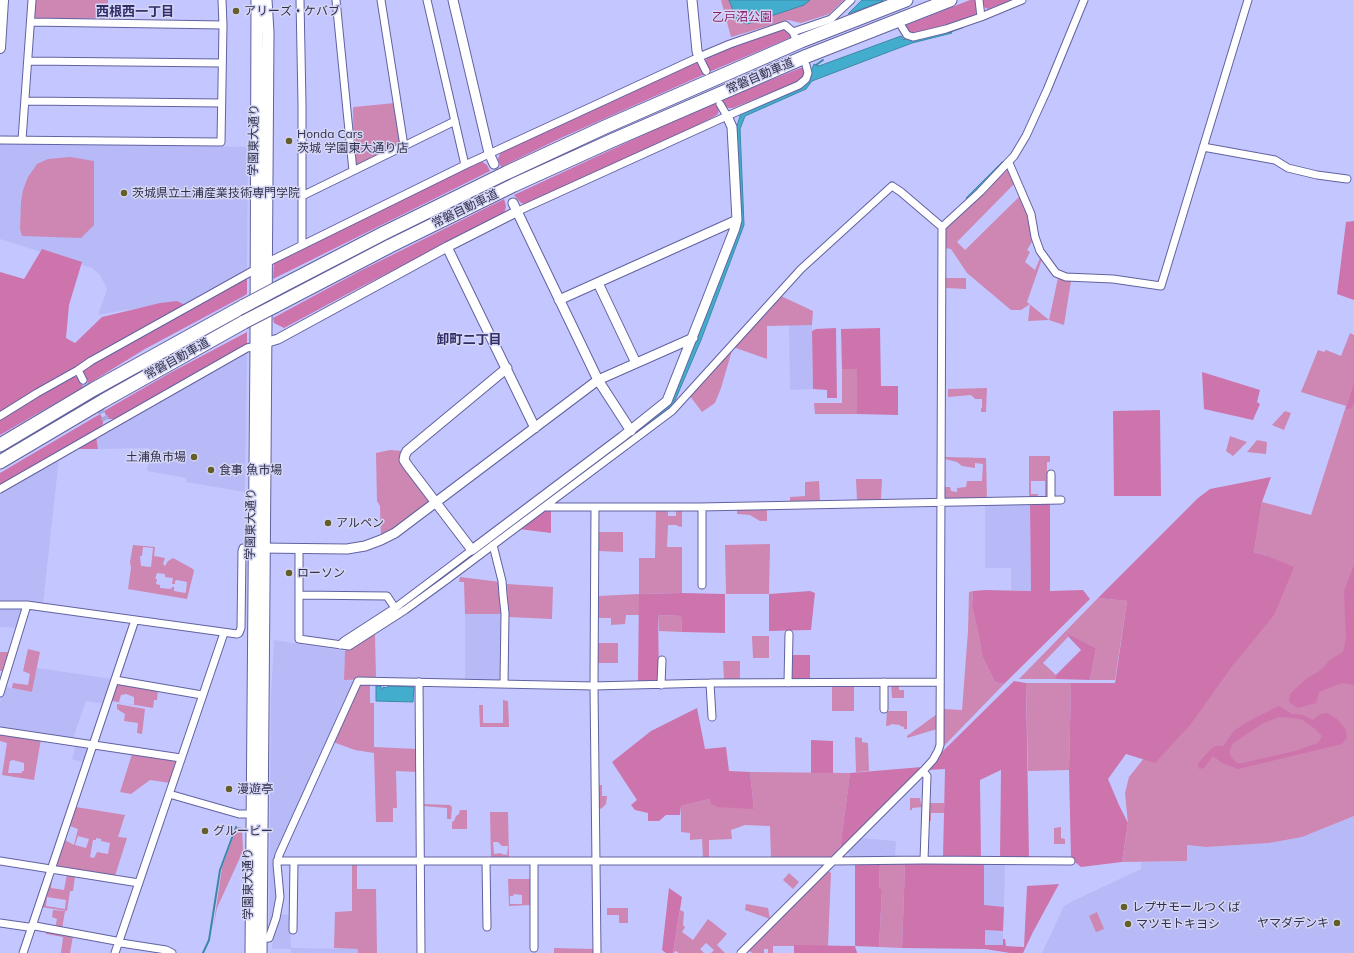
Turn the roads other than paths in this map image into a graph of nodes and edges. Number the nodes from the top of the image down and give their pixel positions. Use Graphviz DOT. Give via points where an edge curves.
graph roads {
  1 [pos="3,0"];
  2 [pos="32,0"];
  3 [pos="222,0"];
  4 [pos="257,0"];
  5 [pos="266,0"];
  6 [pos="300,0"];
  7 [pos="336,0"];
  8 [pos="381,0"];
  9 [pos="427,0"];
  10 [pos="453,0"];
  11 [pos="692,0"];
  12 [pos="851,0"];
  13 [pos="906,0"];
  14 [pos="950,0"];
  15 [pos="979,0"];
  16 [pos="1022,0"];
  17 [pos="1084,0"];
  18 [pos="1248,0"];
  19 [pos="981,17"];
  20 [pos="31,22"];
  21 [pos="900,24"];
  22 [pos="223,25"];
  23 [pos="0,35"];
  24 [pos="796,37"];
  25 [pos="0,48"];
  26 [pos="699,57"];
  27 [pos="28,61"];
  28 [pos="806,61"];
  29 [pos="222,63"];
  30 [pos="706,70"];
  31 [pos="25,101"];
  32 [pos="221,103"];
  33 [pos="720,104"];
  34 [pos="727,116"];
  35 [pos="455,121"];
  36 [pos="0,140"];
  37 [pos="22,140"];
  38 [pos="404,146"];
  39 [pos="1203,147"];
  40 [pos="489,153"];
  41 [pos="1009,163"];
  42 [pos="494,164"];
  43 [pos="465,165"];
  44 [pos="353,172"];
  45 [pos="1347,179"];
  46 [pos="302,196"];
  47 [pos="514,208"];
  48 [pos="737,220"];
  49 [pos="942,227"];
  50 [pos="302,245"];
  51 [pos="447,247"];
  52 [pos="266,263"];
  53 [pos="256,270"];
  54 [pos="598,283"];
  55 [pos="559,300"];
  56 [pos="693,338"];
  57 [pos="261,344"];
  58 [pos="636,363"];
  59 [pos="507,368"];
  60 [pos="78,370"];
  61 [pos="83,380"];
  62 [pos="598,380"];
  63 [pos="0,416"];
  64 [pos="535,428"];
  65 [pos="631,431"];
  66 [pos="0,445"];
  67 [pos="0,462"];
  68 [pos="1051,474"];
  69 [pos="0,489"];
  70 [pos="1051,500"];
  71 [pos="1061,500"];
  72 [pos="940,502"];
  73 [pos="435,503"];
  74 [pos="545,507"];
  75 [pos="595,507"];
  76 [pos="702,507"];
  77 [pos="493,546"];
  78 [pos="258,548"];
  79 [pos="299,548"];
  80 [pos="472,550"];
  81 [pos="702,585"];
  82 [pos="299,595"];
  83 [pos="0,605"];
  84 [pos="27,605"];
  85 [pos="395,608"];
  86 [pos="135,620"];
  87 [pos="224,633"];
  88 [pos="789,634"];
  89 [pos="340,646"];
  90 [pos="662,660"];
  91 [pos="115,680"];
  92 [pos="419,682"];
  93 [pos="884,682"];
  94 [pos="939,682"];
  95 [pos="788,683"];
  96 [pos="504,684"];
  97 [pos="661,684"];
  98 [pos="710,684"];
  99 [pos="594,686"];
  100 [pos="0,693"];
  101 [pos="202,696"];
  102 [pos="884,709"];
  103 [pos="712,717"];
  104 [pos="0,731"];
  105 [pos="94,745"];
  106 [pos="181,758"];
  107 [pos="923,771"];
  108 [pos="169,794"];
  109 [pos="256,814"];
  110 [pos="0,860"];
  111 [pos="924,860"];
  112 [pos="278,861"];
  113 [pos="486,861"];
  114 [pos="534,861"];
  115 [pos="596,861"];
  116 [pos="833,861"];
  117 [pos="1071,861"];
  118 [pos="294,862"];
  119 [pos="421,862"];
  120 [pos="52,869"];
  121 [pos="139,883"];
  122 [pos="0,923"];
  123 [pos="32,927"];
  124 [pos="487,927"];
  125 [pos="293,930"];
  126 [pos="256,939"];
  127 [pos="119,942"];
  128 [pos="534,948"];
  129 [pos="23,953"];
  130 [pos="115,953"];
  131 [pos="172,953"];
  132 [pos="250,953"];
  133 [pos="261,953"];
  134 [pos="421,953"];
  135 [pos="597,953"];
  136 [pos="741,953"];
  1 -- 23 [label="main road"];
  2 -- 20 [label="street"];
  3 -- 22 [label="street"];
  4 -- 53 [label="main road, 学園東大通り"];
  5 -- 52 [label="main road, 学園東大通り"];
  6 -- 46 [label="street"];
  7 -- 44 [label="street"];
  8 -- 38 [label="street"];
  9 -- 35 [label="street"];
  10 -- 40 [label="street"];
  11 -- 26 [label="street"];
  12 -- 24 [label="street" via="831,18"];
  13 -- 24 [label="highway, 常磐自動車道"];
  14 -- 21 [label="highway, 常磐自動車道"];
  15 -- 19 [label="street"];
  16 -- 19 [label="street"];
  17 -- 41 [label="street" via="1026,136"];
  18 -- 39 [label="street"];
  19 -- 21 [label="street" via="913,37 907,35"];
  20 -- 22 [label="street"];
  20 -- 27 [label="street"];
  21 -- 28 [label="highway, 常磐自動車道"];
  22 -- 29 [label="street"];
  23 -- 25 [label="main road"];
  24 -- 26 [label="street" via="785,25"];
  24 -- 66 [label="highway, 常磐自動車道, bridge" via="384,233 244,306 94,389"];
  26 -- 30 [label="street"];
  26 -- 40 [label="street"];
  27 -- 29 [label="street"];
  27 -- 31 [label="street"];
  28 -- 34 [label="street" via="808,73 799,85"];
  28 -- 67 [label="highway, 常磐自動車道, bridge" via="704,100 514,185 390,246 244,322"];
  29 -- 32 [label="street"];
  31 -- 32 [label="street"];
  31 -- 37 [label="street"];
  32 -- 37 [label="street" via="221,142"];
  33 -- 34 [label="street"];
  34 -- 47 [label="street"];
  34 -- 48 [label="street" via="732,128"];
  35 -- 38 [label="street"];
  35 -- 43 [label="street"];
  36 -- 37 [label="street"];
  38 -- 44 [label="street"];
  39 -- 41 [label="street" via="1161,286 1113,279 1066,277 1056,273 1040,251 1031,214"];
  39 -- 45 [label="street" via="1275,160 1288,168"];
  40 -- 42 [label="street"];
  40 -- 43 [label="street"];
  41 -- 49 [label="street"];
  43 -- 50 [label="street"];
  44 -- 46 [label="street"];
  46 -- 50 [label="street"];
  47 -- 51 [label="street"];
  47 -- 55 [label="street"];
  48 -- 54 [label="street"];
  48 -- 56 [label="street"];
  49 -- 72 [label="street"];
  49 -- 74 [label="street" via="892,186 801,269 672,410"];
  50 -- 52 [label="street"];
  51 -- 57 [label="street" via="278,339"];
  51 -- 59 [label="street"];
  52 -- 57 [label="main road, 学園東大通り"];
  53 -- 57 [label="main road, 学園東大通り"];
  53 -- 60 [label="street"];
  54 -- 55 [label="street"];
  54 -- 58 [label="street"];
  55 -- 62 [label="street"];
  56 -- 58 [label="street"];
  56 -- 65 [label="street" via="667,401"];
  57 -- 69 [label="street" via="247,348 108,423"];
  57 -- 78 [label="main road, 学園東大通り"];
  58 -- 62 [label="street"];
  59 -- 64 [label="street"];
  59 -- 73 [label="street" via="404,455 404,460"];
  60 -- 61 [label="street"];
  60 -- 63 [label="street"];
  62 -- 64 [label="street"];
  62 -- 65 [label="street"];
  64 -- 73 [label="street"];
  65 -- 80 [label="street"];
  68 -- 70 [label="street"];
  70 -- 71 [label="street"];
  70 -- 72 [label="street"];
  72 -- 76 [label="street"];
  72 -- 94 [label="street"];
  73 -- 79 [label="street" via="395,533 365,546 347,549"];
  73 -- 80 [label="street"];
  74 -- 75 [label="street"];
  74 -- 77 [label="street"];
  75 -- 76 [label="street"];
  75 -- 99 [label="street"];
  76 -- 81 [label="street"];
  77 -- 89 [label="street" via="405,610 349,646"];
  77 -- 96 [label="street" via="504,601"];
  78 -- 79 [label="street"];
  78 -- 87 [label="street" via="243,548 242,551 240,633"];
  78 -- 109 [label="main road, 学園東大通り"];
  79 -- 82 [label="street"];
  80 -- 85 [label="street"];
  82 -- 85 [label="street" via="387,596"];
  82 -- 89 [label="street" via="299,640"];
  83 -- 84 [label="street"];
  84 -- 86 [label="street"];
  84 -- 100 [label="street"];
  85 -- 89 [label="street"];
  86 -- 87 [label="street"];
  86 -- 91 [label="street"];
  87 -- 101 [label="street"];
  88 -- 95 [label="street"];
  90 -- 97 [label="street"];
  91 -- 101 [label="street"];
  91 -- 105 [label="street"];
  92 -- 96 [label="street"];
  92 -- 112 [label="street" via="358,681"];
  92 -- 119 [label="street"];
  93 -- 94 [label="street"];
  93 -- 95 [label="street"];
  93 -- 102 [label="street"];
  94 -- 107 [label="street" via="939,748 936,756"];
  95 -- 98 [label="street"];
  96 -- 99 [label="street"];
  97 -- 98 [label="street"];
  97 -- 99 [label="street"];
  98 -- 103 [label="street"];
  99 -- 115 [label="street"];
  101 -- 106 [label="street"];
  104 -- 105 [label="street"];
  105 -- 106 [label="street"];
  105 -- 120 [label="street"];
  106 -- 108 [label="street"];
  107 -- 111 [label="street" via="927,776"];
  107 -- 116 [label="street"];
  108 -- 109 [label="street" via="239,814"];
  108 -- 121 [label="street"];
  109 -- 126 [label="main road, 学園東大通り"];
  110 -- 120 [label="street"];
  111 -- 116 [label="street"];
  111 -- 117 [label="street"];
  112 -- 118 [label="street"];
  112 -- 126 [label="street" via="280,897 276,918 269,938"];
  113 -- 114 [label="street"];
  113 -- 119 [label="street"];
  113 -- 124 [label="street"];
  114 -- 115 [label="street"];
  114 -- 128 [label="street"];
  115 -- 116 [label="street"];
  115 -- 135 [label="street"];
  116 -- 136 [label="street"];
  118 -- 119 [label="street"];
  118 -- 125 [label="street"];
  119 -- 134 [label="street"];
  120 -- 121 [label="street"];
  120 -- 123 [label="street"];
  121 -- 127 [label="street"];
  122 -- 123 [label="street"];
  123 -- 127 [label="street"];
  123 -- 129 [label="street"];
  126 -- 132 [label="main road, 学園東大通り"];
  126 -- 133 [label="main road, 学園東大通り"];
  127 -- 130 [label="street"];
  127 -- 131 [label="street"];
}
